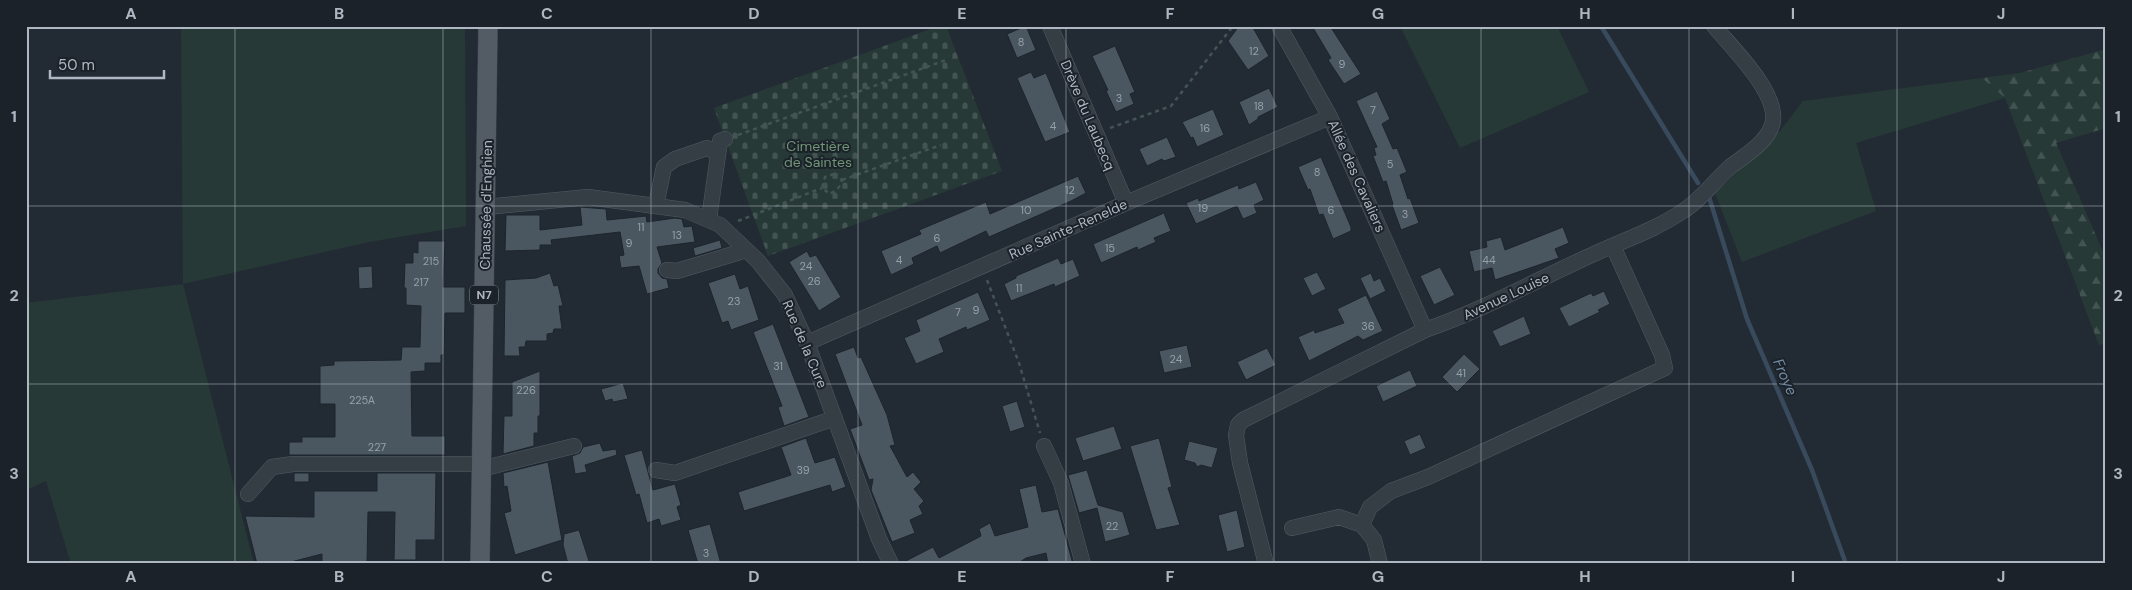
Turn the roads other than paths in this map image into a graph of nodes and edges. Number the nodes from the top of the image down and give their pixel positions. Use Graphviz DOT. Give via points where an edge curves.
graph roads {
  1 [pos="488,26"];
  2 [pos="1050,26"];
  3 [pos="1279,26"];
  4 [pos="1714,26"];
  5 [pos="1330,117"];
  6 [pos="725,139"];
  7 [pos="718,153"];
  8 [pos="1126,203"];
  9 [pos="656,205"];
  10 [pos="486,207"];
  11 [pos="709,219"];
  12 [pos="1613,246"];
  13 [pos="744,247"];
  14 [pos="668,270"];
  15 [pos="1425,330"];
  16 [pos="807,343"];
  17 [pos="835,418"];
  18 [pos="574,446"];
  19 [pos="1044,446"];
  20 [pos="481,467"];
  21 [pos="656,470"];
  22 [pos="248,494"];
  23 [pos="1362,525"];
  24 [pos="1292,528"];
  25 [pos="480,564"];
  26 [pos="891,564"];
  27 [pos="1083,564"];
  28 [pos="1266,564"];
  29 [pos="1380,564"];
  1 -- 10 [label="main road, Chaussée d'Enghien / N7"];
  2 -- 8 [label="street, Drève du Laubecq"];
  3 -- 5 [label="street, Allée des Cavaliers"];
  4 -- 12 [label="street, Avenue Louise" via="1760,82 1772,107 1770,129 1760,143 1683,211 1641,235"];
  5 -- 8 [label="street, Rue Sainte-Renelde"];
  5 -- 15 [label="street, Allée des Cavaliers"];
  6 -- 7 [label="street" via="720,141"];
  7 -- 9 [label="street" via="706,148 675,159 664,167"];
  7 -- 11 [label="street"];
  8 -- 16 [label="street, Rue Sainte-Renelde"];
  9 -- 10 [label="street, Rue de la Cure" via="588,197"];
  9 -- 11 [label="street, Rue de la Cure" via="685,210"];
  10 -- 20 [label="main road, Chaussée d'Enghien / N7"];
  11 -- 13 [label="street, Rue de la Cure"];
  12 -- 15 [label="street, Avenue Louise" via="1456,320"];
  12 -- 23 [label="street" via="1665,368 1391,491 1370,507"];
  13 -- 14 [label="street" via="740,252 677,271"];
  13 -- 16 [label="street, Rue de la Cure" via="784,295"];
  15 -- 28 [label="street, Avenue Louise" via="1238,425 1236,435 1240,463"];
  16 -- 17 [label="street, Rue de la Cure"];
  17 -- 21 [label="street" via="675,473"];
  17 -- 26 [label="street, Rue de la Cure"];
  18 -- 20 [label="street"];
  19 -- 27 [label="street" via="1061,483"];
  20 -- 22 [label="street" via="292,464 272,467"];
  20 -- 25 [label="main road, Chaussée d'Enghien / N7"];
  23 -- 24 [label="street" via="1339,517"];
  23 -- 29 [label="street" via="1374,540"];
}
